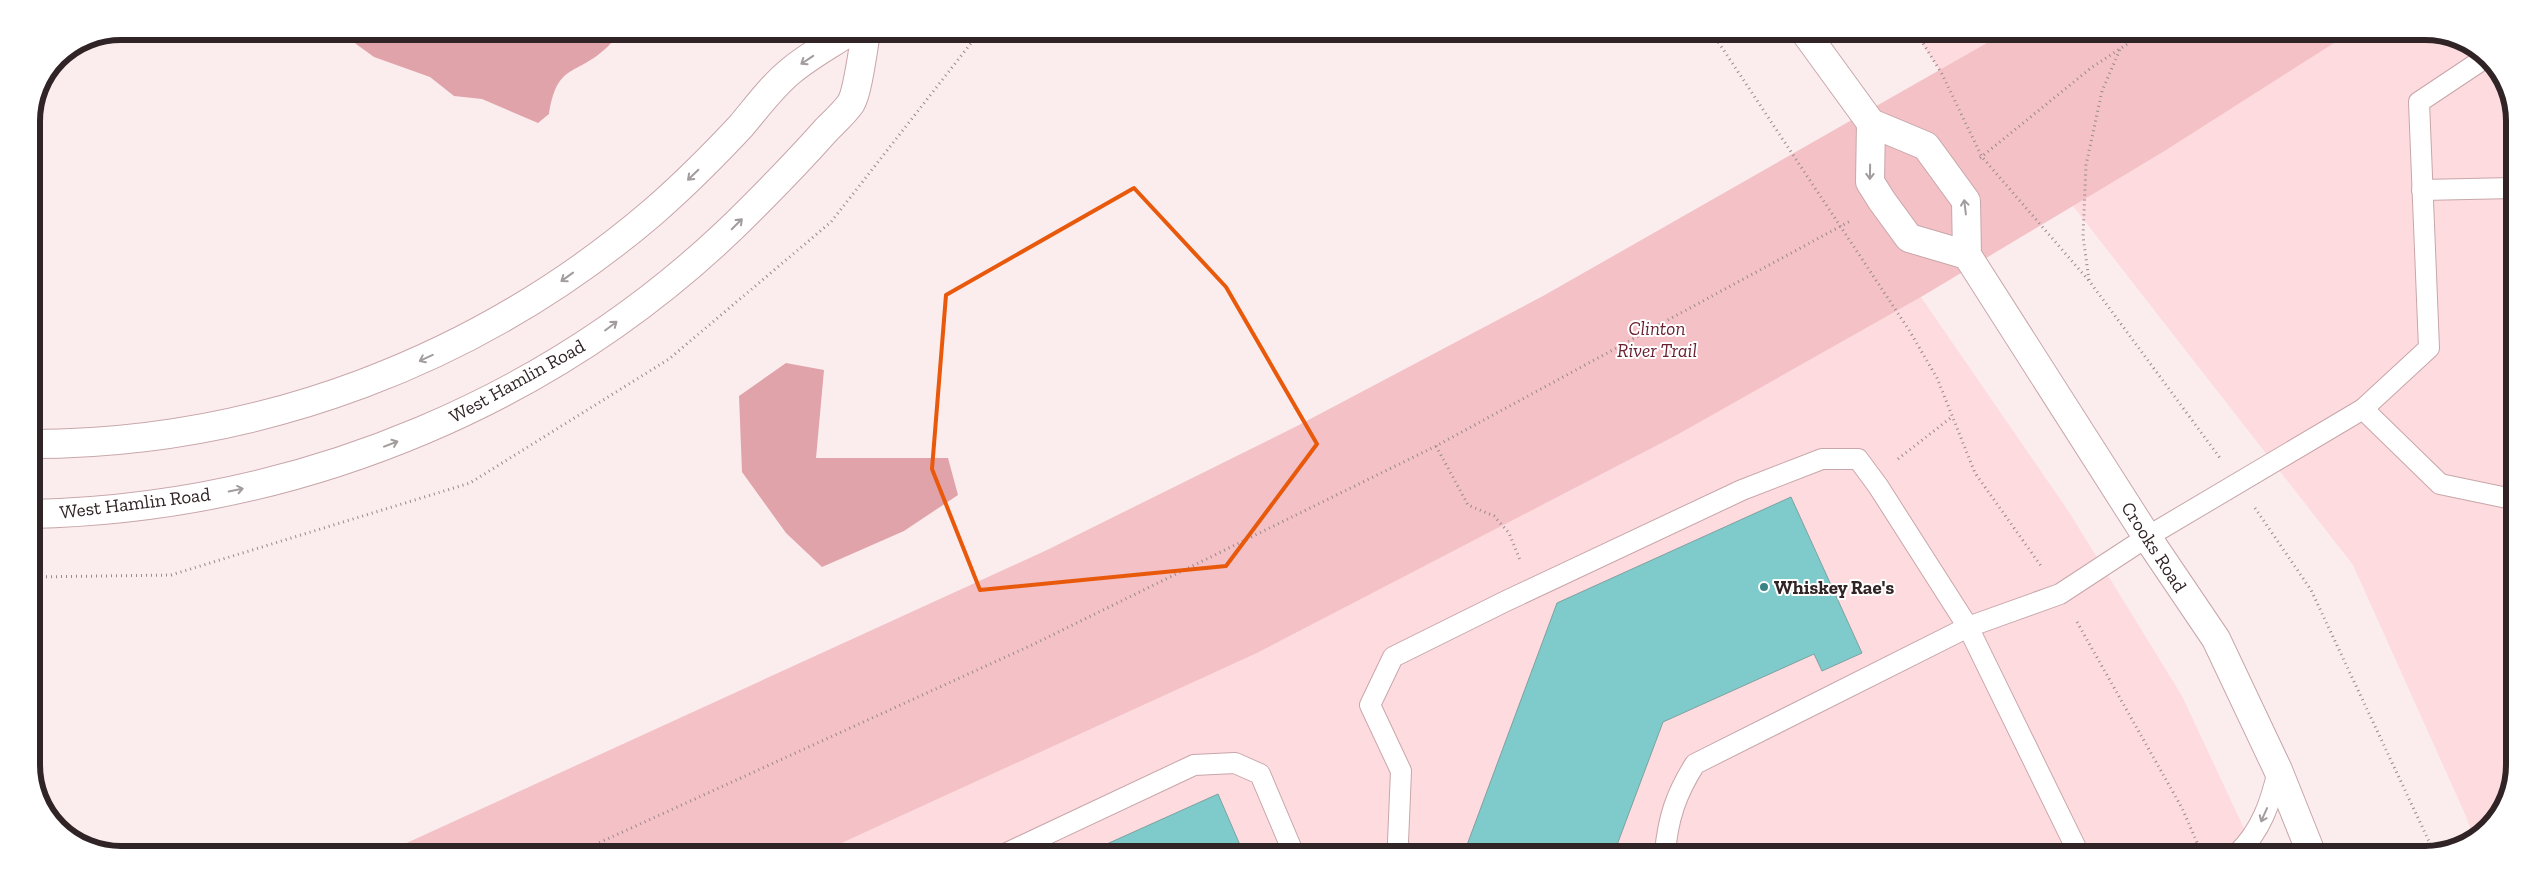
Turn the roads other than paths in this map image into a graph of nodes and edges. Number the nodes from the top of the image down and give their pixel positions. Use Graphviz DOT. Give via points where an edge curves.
graph roads {
  1 [pos="836,40"];
  2 [pos="865,40"];
  3 [pos="1811,40"];
  4 [pos="2479,61"];
  5 [pos="1871,123"];
  6 [pos="2506,188"];
  7 [pos="2422,190"];
  8 [pos="1967,255"];
  9 [pos="2363,409"];
  10 [pos="40,444"];
  11 [pos="2506,498"];
  12 [pos="40,514"];
  13 [pos="2147,537"];
  14 [pos="1968,627"];
  15 [pos="2278,770"];
  16 [pos="1022,846"];
  17 [pos="1290,846"];
  18 [pos="1399,846"];
  19 [pos="1665,846"];
  20 [pos="2075,846"];
  21 [pos="2243,846"];
  22 [pos="2309,846"];
  1 -- 10 [label="main road, one-way" via="791,70 692,177 651,213 561,282 463,341 406,367 293,408 226,424 116,441"];
  12 -- 2 [label="main road, West Hamlin Road, one-way" via="143,506 205,497 277,481 344,462 409,437 479,406 537,374 602,333 663,287 728,233 796,164 852,102"];
  3 -- 5 [label="main road"];
  4 -- 7 [label="lane" via="2419,102"];
  8 -- 5 [label="main road, one-way" via="1966,201 1926,146"];
  5 -- 8 [label="main road, one-way" via="1870,182 1887,208 1909,238"];
  6 -- 7 [label="lane"];
  7 -- 9 [label="lane" via="2429,348"];
  8 -- 13 [label="main road, Crooks Road"];
  9 -- 11 [label="lane" via="2440,484"];
  9 -- 13 [label="lane"];
  13 -- 14 [label="lane" via="2060,594"];
  13 -- 15 [label="main road, Crooks Road" via="2216,639"];
  14 -- 18 [label="lane" via="1858,459 1822,458 1742,490 1393,657 1370,705 1401,771"];
  14 -- 19 [label="lane" via="1695,764 1680,788 1667,824"];
  14 -- 20 [label="lane"];
  15 -- 21 [label="lane, one-way" via="2263,820"];
  15 -- 22 [label="main road, Crooks Road"];
  16 -- 17 [label="lane" via="1194,765 1235,762 1260,774"];
}
